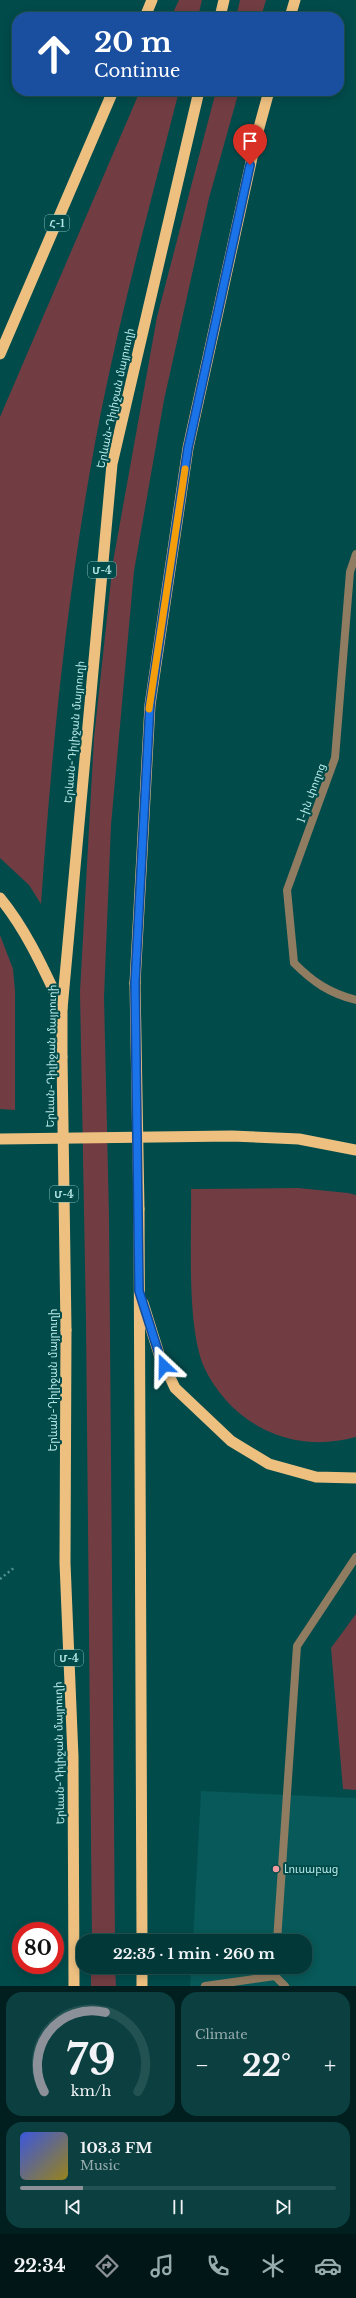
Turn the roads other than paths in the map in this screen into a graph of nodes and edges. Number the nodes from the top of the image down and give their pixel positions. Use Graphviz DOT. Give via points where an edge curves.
graph roads {
  1 [pos="152,0"];
  2 [pos="224,0"];
  3 [pos="294,0"];
  4 [pos="147,12"];
  5 [pos="221,12"];
  6 [pos="291,12"];
  7 [pos="111,96"];
  8 [pos="198,96"];
  9 [pos="268,96"];
  10 [pos="0,354"];
  11 [pos="356,554"];
  12 [pos="0,898"];
  13 [pos="356,1000"];
  14 [pos="62,1009"];
  15 [pos="0,1139"];
  16 [pos="356,1150"];
  17 [pos="139,1291"];
  18 [pos="356,1478"];
  19 [pos="356,1557"];
  20 [pos="142,1934"];
  21 [pos="277,1934"];
  22 [pos="142,1974"];
  23 [pos="261,1974"];
  24 [pos="277,1974"];
  25 [pos="74,1986"];
  26 [pos="142,1986"];
  27 [pos="205,1986"];
  28 [pos="285,1986"];
  1 -- 4 [label="highway"];
  2 -- 5 [label="highway"];
  3 -- 6 [label="highway"];
  7 -- 10 [label="highway, Հ-1"];
  8 -- 14 [label="highway, Երևան-Դիլիջան մայրուղի / Մ-4" via="112,464"];
  9 -- 17 [label="highway, bridge" via="187,456 150,704 135,983"];
  11 -- 13 [label="street, 1-ին փողոց" via="350,572 335,758 287,890 294,963 314,983"];
  12 -- 14 [label="highway" via="33,946"];
  14 -- 25 [label="highway, Երևան-Դիլիջան մայրուղի / Մ-4, bridge" via="66,1330 65,1563 73,1757"];
  15 -- 16 [label="highway" via="232,1136 299,1139"];
  17 -- 18 [label="highway" via="159,1354 176,1388 231,1441 270,1464 316,1477"];
  17 -- 20 [label="highway"];
  19 -- 21 [label="street" via="297,1646"];
  22 -- 26 [label="highway"];
  23 -- 27 [label="street"];
  24 -- 28 [label="street"];
}
